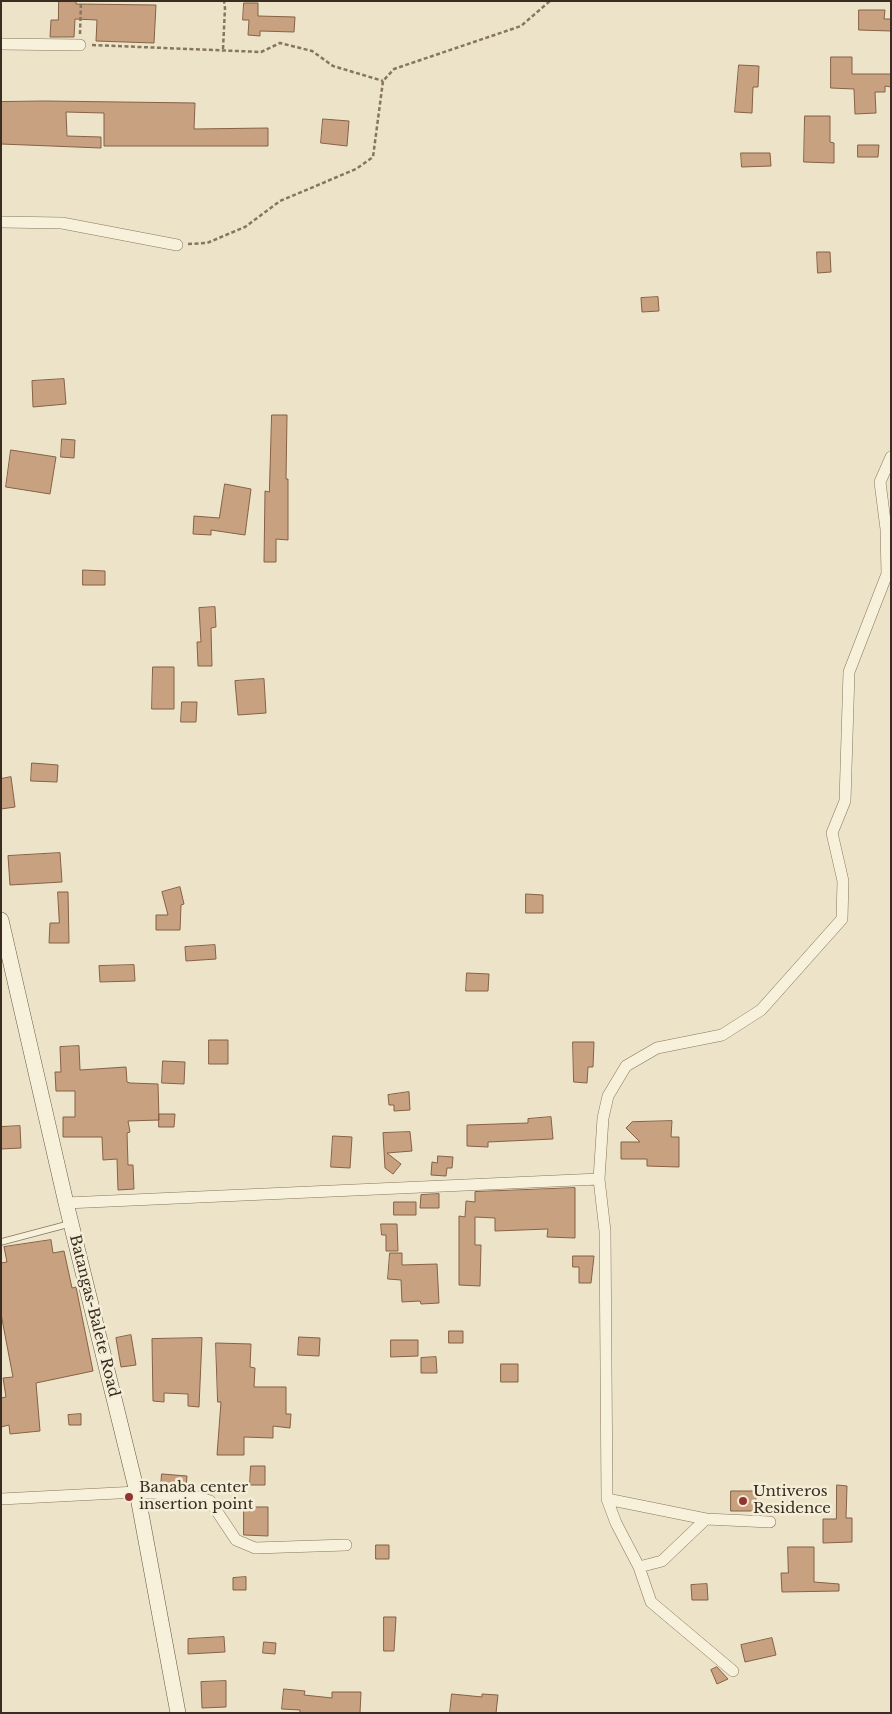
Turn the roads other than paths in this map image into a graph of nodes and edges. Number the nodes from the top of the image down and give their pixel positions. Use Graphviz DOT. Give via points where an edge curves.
graph roads {
  1 [pos="1,44"];
  2 [pos="80,45"];
  3 [pos="1,222"];
  4 [pos="177,245"];
  5 [pos="891,457"];
  6 [pos="1,920"];
  7 [pos="599,1179"];
  8 [pos="66,1203"];
  9 [pos="71,1224"];
  10 [pos="1,1242"];
  11 [pos="137,1492"];
  12 [pos="1,1499"];
  13 [pos="607,1499"];
  14 [pos="706,1519"];
  15 [pos="770,1522"];
  16 [pos="346,1544"];
  17 [pos="639,1567"];
  18 [pos="733,1671"];
  19 [pos="178,1713"];
  1 -- 2 [label="street"];
  3 -- 4 [label="street" via="62,223"];
  5 -- 7 [label="street" via="880,482 887,574 849,672 845,800 832,833 843,881 842,919 761,1010 722,1035 657,1048 626,1066 608,1096 603,1118"];
  6 -- 8 [label="main road, Batangas-Balete Road"];
  7 -- 8 [label="street"];
  7 -- 13 [label="street" via="605,1231"];
  8 -- 9 [label="main road, Batangas-Balete Road"];
  9 -- 10 [label="lane"];
  9 -- 11 [label="main road, Batangas-Balete Road"];
  11 -- 12 [label="street"];
  11 -- 16 [label="street" via="195,1496 210,1501 236,1540 255,1548"];
  11 -- 19 [label="main road, Batangas-Balete Road"];
  13 -- 14 [label="street"];
  13 -- 17 [label="street"];
  14 -- 15 [label="street"];
  14 -- 17 [label="street" via="662,1560"];
  17 -- 18 [label="street" via="652,1602"];
}
